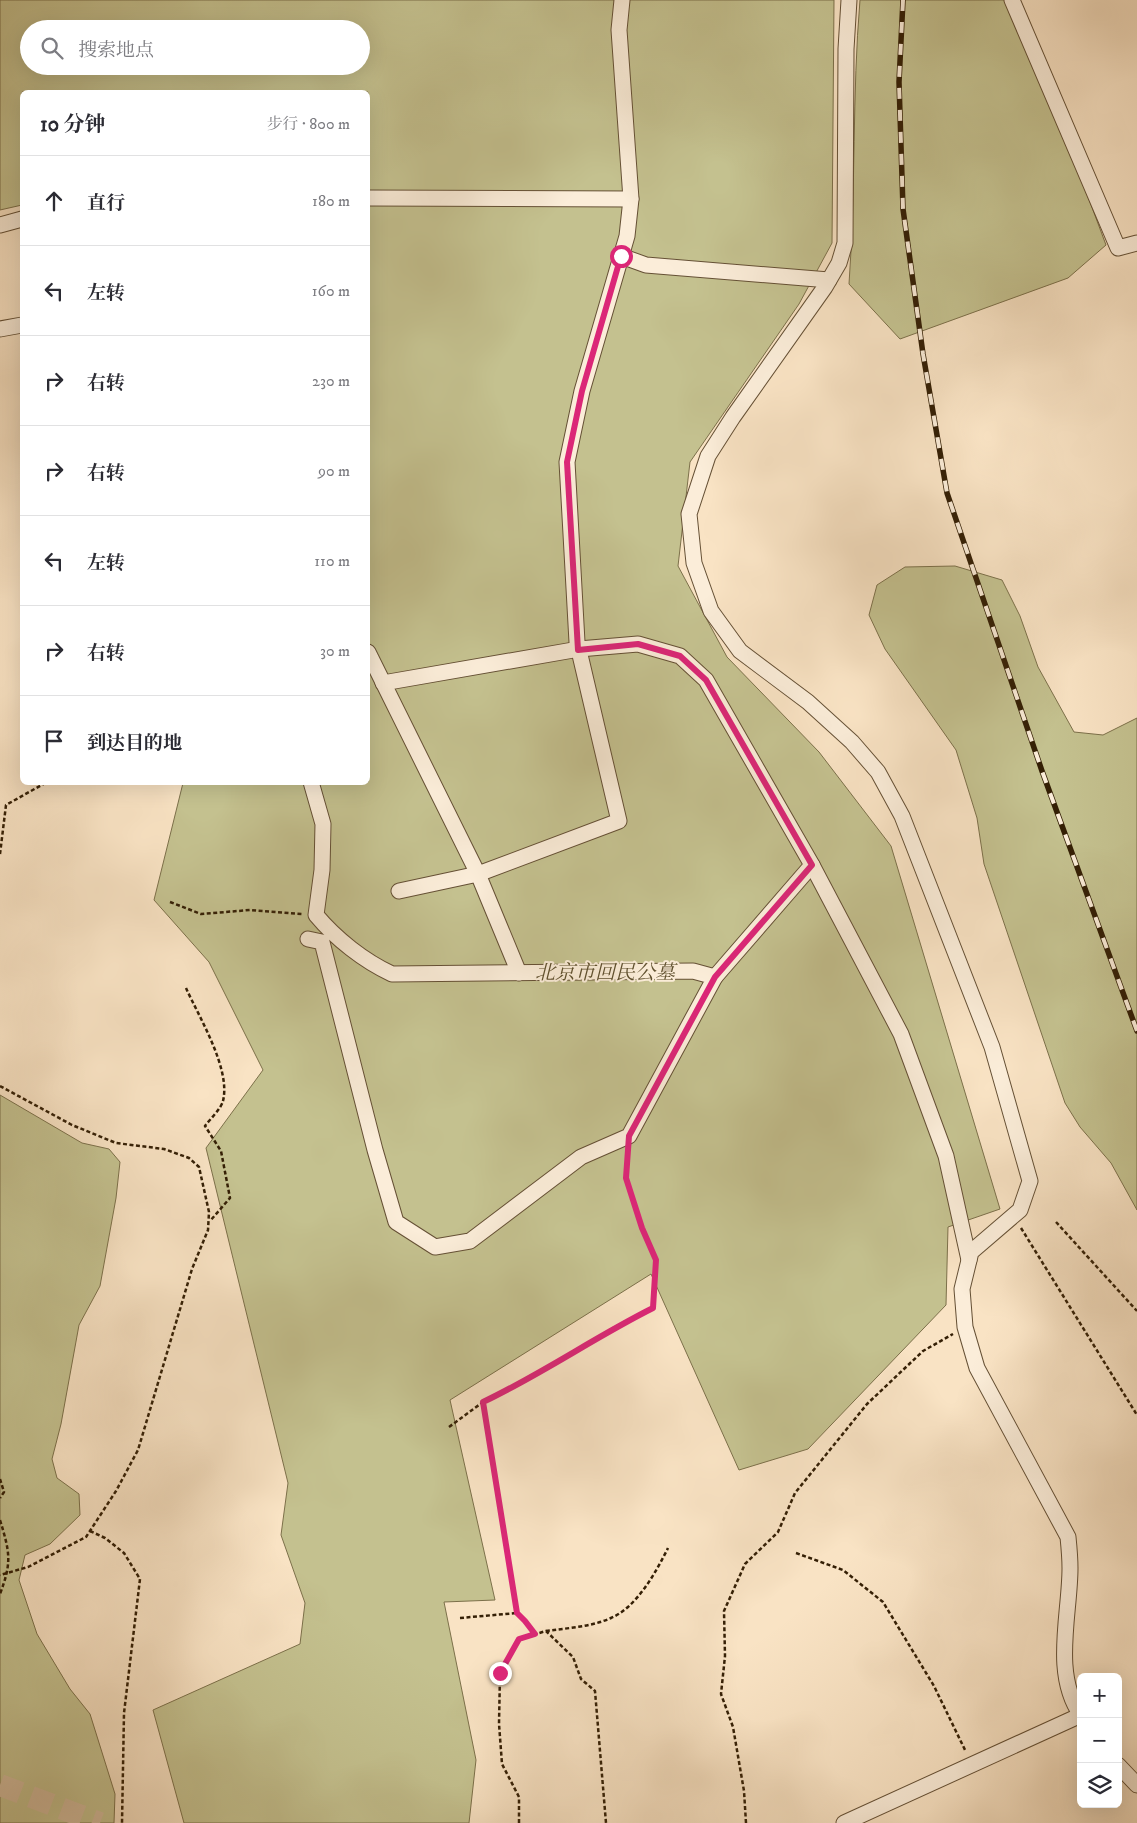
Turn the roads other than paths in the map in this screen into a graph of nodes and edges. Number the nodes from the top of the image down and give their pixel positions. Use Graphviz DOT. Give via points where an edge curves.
graph roads {
  1 [pos="622,0"];
  2 [pos="849,0"];
  3 [pos="1012,0"];
  4 [pos="370,198"];
  5 [pos="631,199"];
  6 [pos="20,220"];
  7 [pos="0,225"];
  8 [pos="1137,243"];
  9 [pos="621,256"];
  10 [pos="829,280"];
  11 [pos="20,325"];
  12 [pos="0,329"];
  13 [pos="578,650"];
  14 [pos="370,656"];
  15 [pos="383,683"];
  16 [pos="312,785"];
  17 [pos="812,865"];
  18 [pos="478,874"];
  19 [pos="399,891"];
  20 [pos="308,939"];
  21 [pos="519,973"];
  22 [pos="715,977"];
  23 [pos="969,1260"];
  24 [pos="1077,1710"];
  25 [pos="1077,1717"];
  26 [pos="1122,1769"];
  27 [pos="1137,1785"];
  28 [pos="844,1823"];
  1 -- 5 [label="street" via="619,30"];
  2 -- 10 [label="street" via="845,243"];
  3 -- 8 [label="street" via="1118,248"];
  4 -- 5 [label="street"];
  5 -- 9 [label="street"];
  6 -- 7 [label="street"];
  9 -- 10 [label="street" via="646,265"];
  9 -- 13 [label="street" via="582,391 567,462"];
  10 -- 23 [label="street" via="708,456 689,514 694,563 711,611 740,651 808,702 852,742 878,772 902,816 992,1048 1030,1180 1020,1210 971,1252"];
  11 -- 12 [label="street"];
  13 -- 15 [label="street"];
  13 -- 17 [label="street" via="638,644 680,656 706,680"];
  13 -- 18 [label="street" via="619,822"];
  14 -- 15 [label="street"];
  15 -- 18 [label="street"];
  16 -- 21 [label="street" via="323,824 322,870 316,915 326,927 374,966 392,974"];
  17 -- 22 [label="street"];
  17 -- 23 [label="street" via="901,1034 946,1156"];
  18 -- 19 [label="street"];
  18 -- 21 [label="street"];
  20 -- 22 [label="street" via="322,942 396,1222 435,1247 470,1241 581,1157 629,1136"];
  21 -- 22 [label="street" via="692,971"];
  23 -- 24 [label="street" via="962,1289 965,1327 977,1368 1068,1537 1070,1568 1065,1670 1072,1703"];
  25 -- 28 [label="street"];
  26 -- 27 [label="street"];
}
